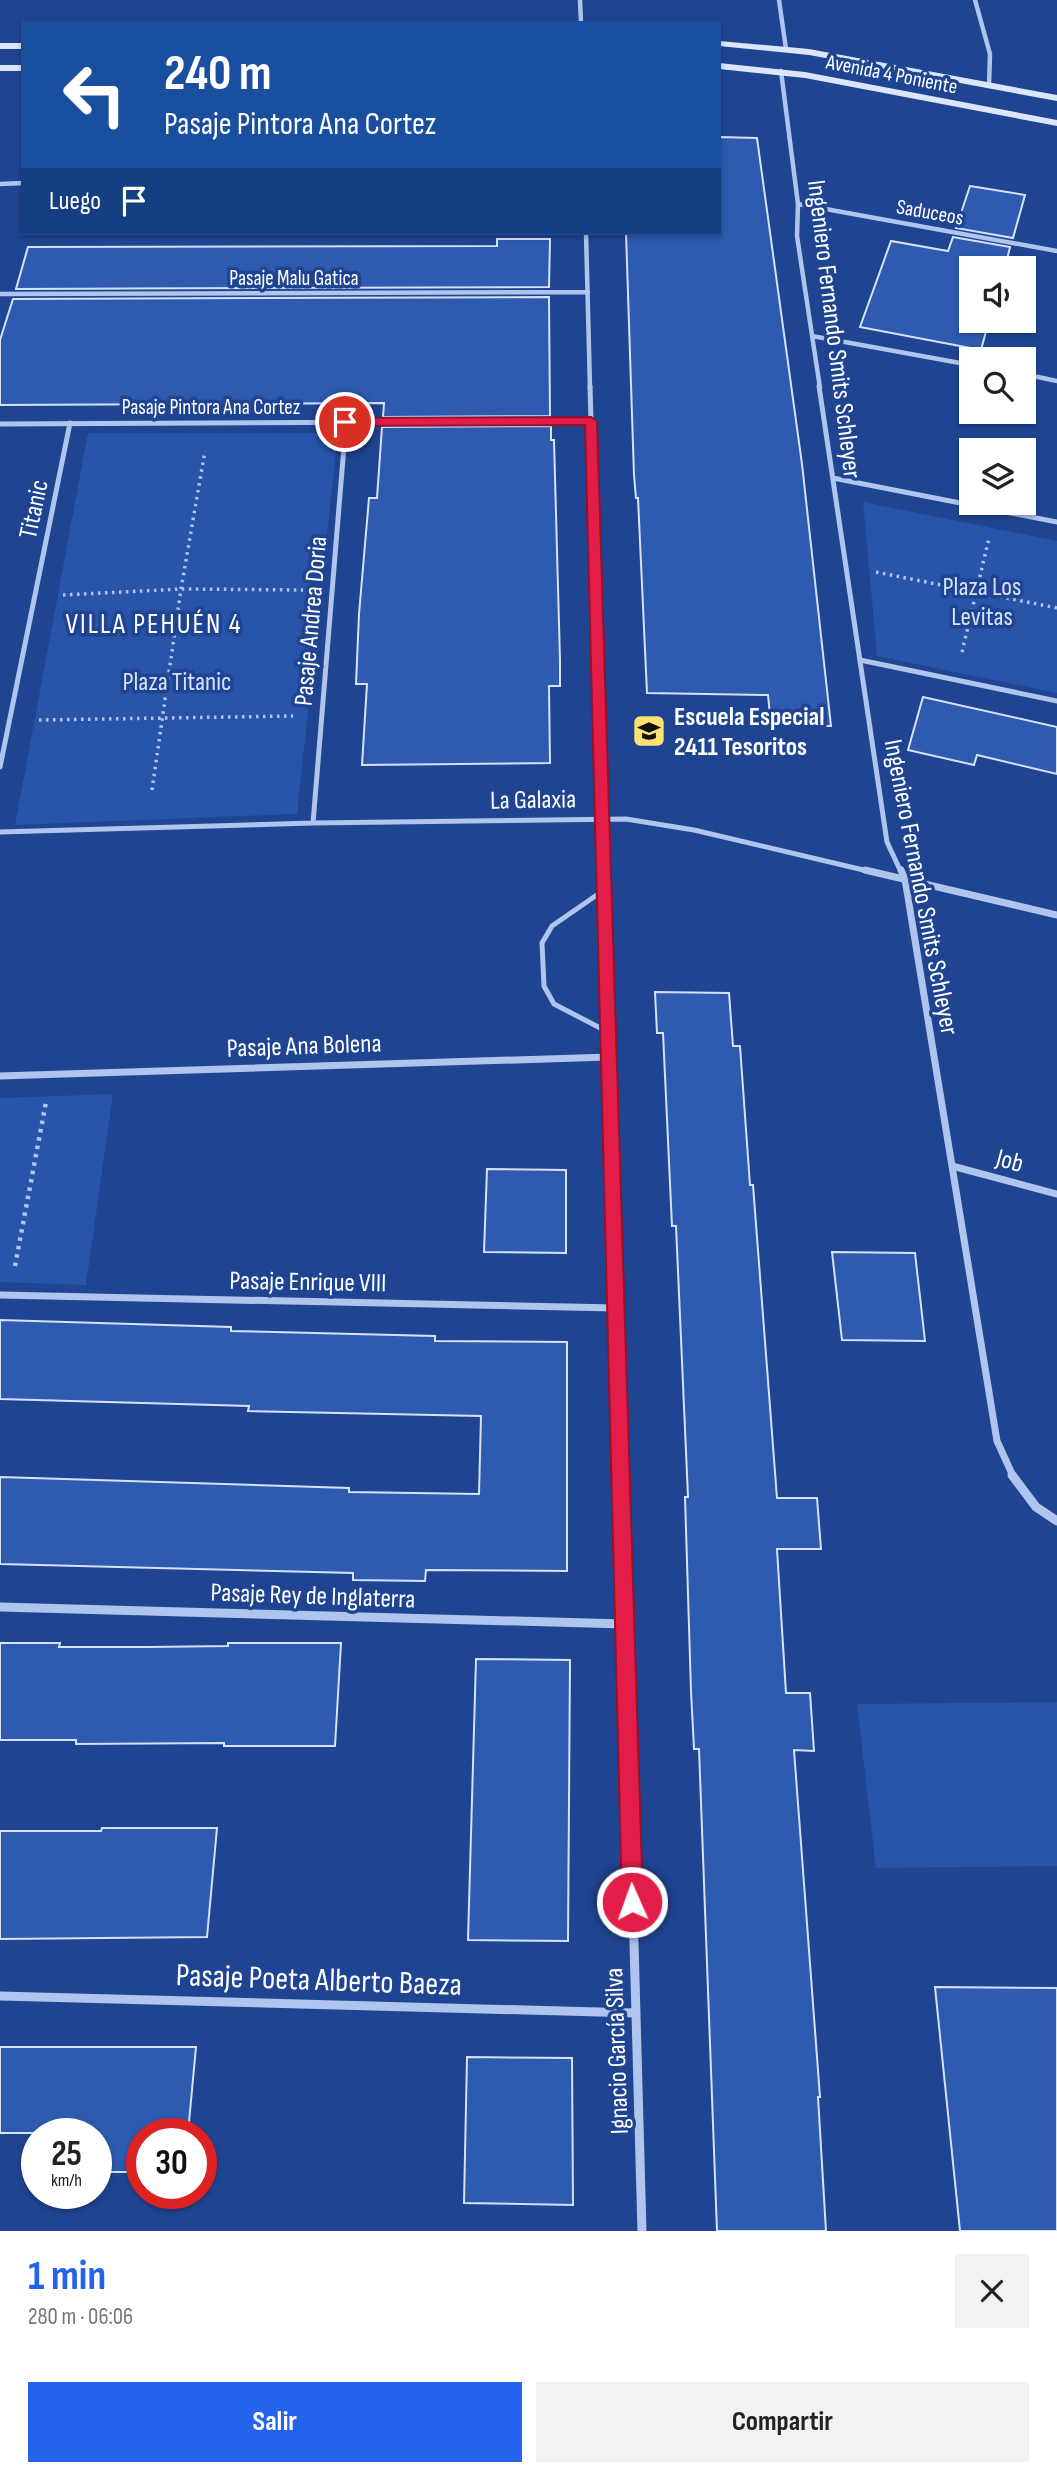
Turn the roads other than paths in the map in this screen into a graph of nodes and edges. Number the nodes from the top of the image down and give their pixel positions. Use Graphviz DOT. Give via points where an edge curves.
graph roads {
  1 [pos="580,0"];
  2 [pos="779,0"];
  3 [pos="975,0"];
  4 [pos="580,21"];
  5 [pos="721,44"];
  6 [pos="0,46"];
  7 [pos="21,46"];
  8 [pos="786,49"];
  9 [pos="721,66"];
  10 [pos="0,68"];
  11 [pos="21,68"];
  12 [pos="781,71"];
  13 [pos="989,86"];
  14 [pos="1057,98"];
  15 [pos="1057,123"];
  16 [pos="21,183"];
  17 [pos="0,184"];
  18 [pos="798,204"];
  19 [pos="586,235"];
  20 [pos="1057,250"];
  21 [pos="587,292"];
  22 [pos="0,295"];
  23 [pos="812,336"];
  24 [pos="959,363"];
  25 [pos="1036,377"];
  26 [pos="1057,381"];
  27 [pos="591,421"];
  28 [pos="345,422"];
  29 [pos="0,424"];
  30 [pos="70,424"];
  31 [pos="833,478"];
  32 [pos="1057,522"];
  33 [pos="860,660"];
  34 [pos="1057,701"];
  35 [pos="0,767"];
  36 [pos="602,817"];
  37 [pos="313,823"];
  38 [pos="0,832"];
  39 [pos="905,879"];
  40 [pos="604,890"];
  41 [pos="1057,915"];
  42 [pos="608,1032"];
  43 [pos="609,1057"];
  44 [pos="0,1076"];
  45 [pos="952,1166"];
  46 [pos="1057,1194"];
  47 [pos="4,1295"];
  48 [pos="615,1308"];
  49 [pos="1057,1521"];
  50 [pos="0,1607"];
  51 [pos="624,1624"];
  52 [pos="0,1996"];
  53 [pos="636,2013"];
  54 [pos="642,2231"];
  1 -- 4 [label="street"];
  2 -- 8 [label="street"];
  3 -- 13 [label="street" via="990,56"];
  5 -- 8 [label="street, Avenida 4 Poniente"];
  6 -- 7 [label="street"];
  8 -- 13 [label="street, Avenida 4 Poniente"];
  9 -- 12 [label="street, Avenida 4 Poniente"];
  10 -- 11 [label="street"];
  12 -- 15 [label="street, Avenida 4 Poniente"];
  12 -- 18 [label="street, Ingeniero Fernando Smits Schleyer"];
  13 -- 14 [label="street, Avenida 4 Poniente"];
  16 -- 17 [label="street"];
  18 -- 20 [label="street, Saduceos"];
  18 -- 23 [label="street, Ingeniero Fernando Smits Schleyer" via="797,236"];
  19 -- 21 [label="street, Ignacio García Silva"];
  21 -- 22 [label="street, Pasaje Malu Gatica"];
  21 -- 27 [label="street, Ignacio García Silva"];
  23 -- 24 [label="street"];
  23 -- 31 [label="street, Ingeniero Fernando Smits Schleyer"];
  25 -- 26 [label="street"];
  27 -- 28 [label="street, Pasaje Pintora Ana Cortez"];
  27 -- 36 [label="street, Ignacio García Silva"];
  28 -- 30 [label="street, Pasaje Pintora Ana Cortez"];
  28 -- 37 [label="street, Pasaje Andrea Doria"];
  29 -- 30 [label="street, Pasaje Pintora Ana Cortez"];
  30 -- 35 [label="street, Titanic"];
  31 -- 32 [label="street"];
  31 -- 33 [label="street, Ingeniero Fernando Smits Schleyer"];
  33 -- 34 [label="street"];
  33 -- 39 [label="street, Ingeniero Fernando Smits Schleyer" via="887,842"];
  36 -- 37 [label="street, La Galaxia"];
  36 -- 39 [label="street, La Galaxia" via="694,830"];
  36 -- 40 [label="street, Ignacio García Silva"];
  37 -- 38 [label="street, La Galaxia"];
  39 -- 41 [label="street, La Galaxia"];
  39 -- 45 [label="street, Ingeniero Fernando Smits Schleyer"];
  40 -- 42 [label="street, Ignacio García Silva"];
  40 -- 42 [label="lane" via="552,926 542,943 548,996 554,1004"];
  42 -- 43 [label="street, Ignacio García Silva"];
  43 -- 44 [label="street, Pasaje Ana Bolena"];
  43 -- 48 [label="street, Ignacio García Silva"];
  45 -- 46 [label="street, Job"];
  45 -- 49 [label="street, Ingeniero Fernando Smits Schleyer" via="998,1441 1021,1492"];
  47 -- 48 [label="street, Pasaje Enrique VIII"];
  48 -- 51 [label="street, Ignacio García Silva"];
  50 -- 51 [label="street, Pasaje Rey de Inglaterra"];
  51 -- 53 [label="street, Ignacio García Silva"];
  52 -- 53 [label="street, Pasaje Poeta Alberto Baeza"];
  53 -- 54 [label="street, Ignacio García Silva"];
}
